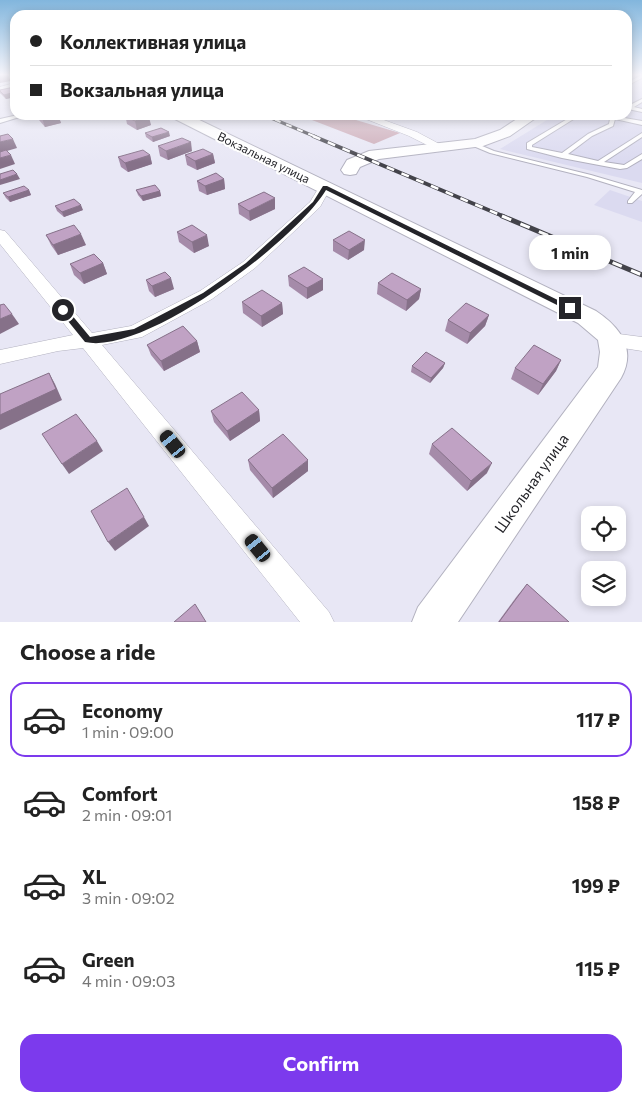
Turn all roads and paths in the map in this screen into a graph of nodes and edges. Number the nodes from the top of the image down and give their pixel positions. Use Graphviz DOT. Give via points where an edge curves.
graph roads {
  1 [pos="188,120"];
  2 [pos="375,120"];
  3 [pos="525,120"];
  4 [pos="570,120"];
  5 [pos="613,120"];
  6 [pos="628,120"];
  7 [pos="642,122"];
  8 [pos="642,135"];
  9 [pos="472,144"];
  10 [pos="439,147"];
  11 [pos="562,156"];
  12 [pos="642,156"];
  13 [pos="598,163"];
  14 [pos="325,187"];
  15 [pos="641,192"];
  16 [pos="630,202"];
  17 [pos="0,234"];
  18 [pos="88,340"];
  19 [pos="627,342"];
  20 [pos="0,356"];
  21 [pos="319,622"];
  22 [pos="433,622"];
  1 -- 14 [label="street, Вокзальная улица"];
  2 -- 10 [label="street"];
  3 -- 9 [label="street" via="505,133"];
  4 -- 11 [label="lane" via="529,144 529,148"];
  5 -- 11 [label="lane" via="612,125 590,135"];
  6 -- 7 [label="lane"];
  8 -- 13 [label="lane"];
  9 -- 10 [label="street"];
  9 -- 15 [label="lane"];
  10 -- 14 [label="street" via="385,154 350,170"];
  11 -- 13 [label="lane"];
  12 -- 13 [label="lane" via="625,167"];
  14 -- 18 [label="street" via="315,204 249,265 206,295 136,332"];
  14 -- 19 [label="street, Вокзальная улица" via="587,317"];
  15 -- 16 [label="lane"];
  17 -- 18 [label="street"];
  18 -- 20 [label="street"];
  18 -- 21 [label="street"];
  19 -- 22 [label="street, Школьная улица" via="616,352 612,370"];
}
